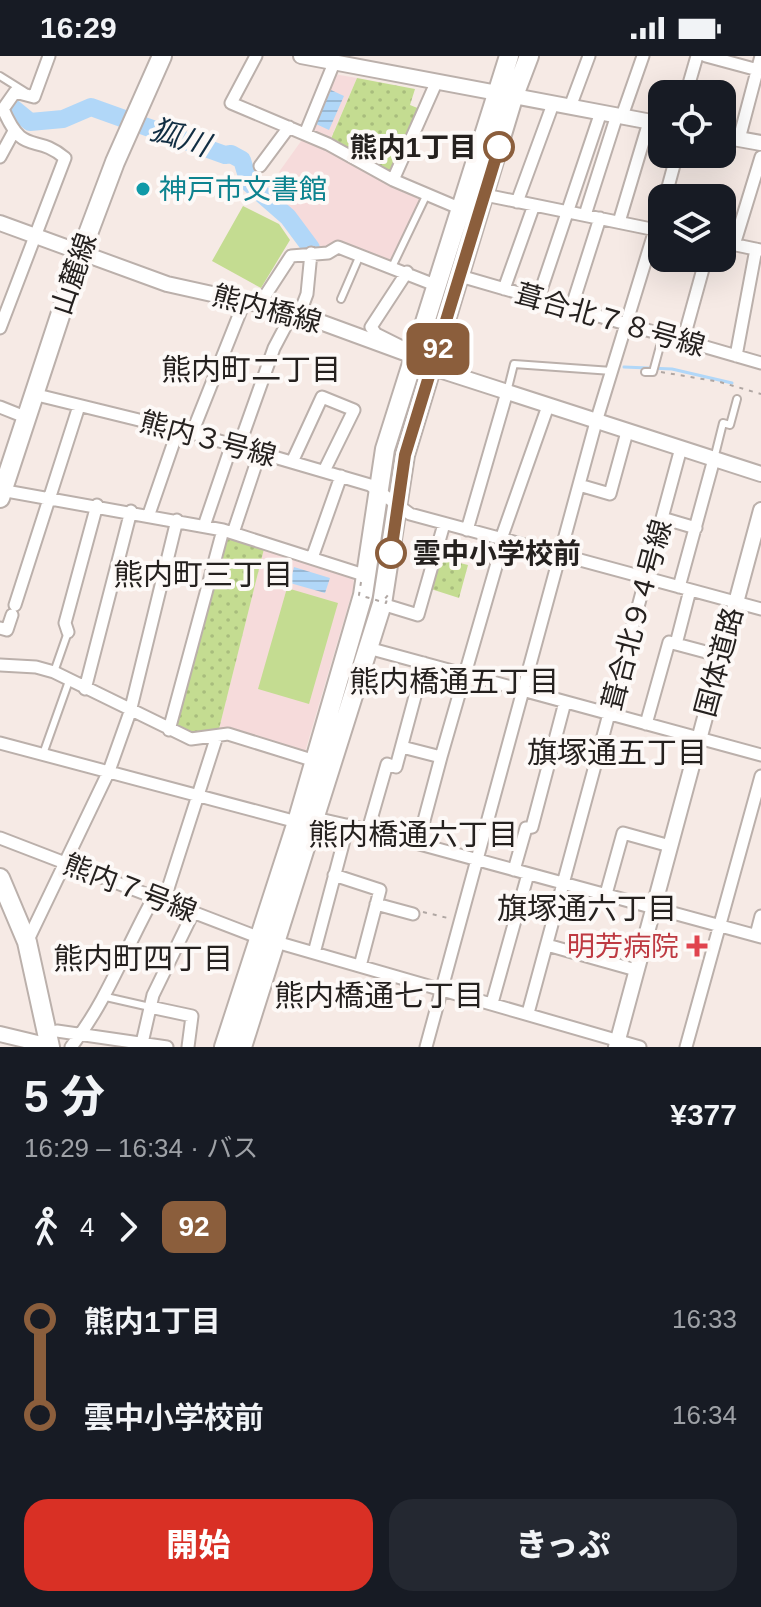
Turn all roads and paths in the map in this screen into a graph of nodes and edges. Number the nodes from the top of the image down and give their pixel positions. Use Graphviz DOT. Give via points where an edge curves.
graph roads {
  1 [pos="49,56"];
  2 [pos="162,56"];
  3 [pos="256,56"];
  4 [pos="301,56"];
  5 [pos="509,56"];
  6 [pos="529,56"];
  7 [pos="589,56"];
  8 [pos="643,56"];
  9 [pos="697,56"];
  10 [pos="706,56"];
  11 [pos="761,56"];
  12 [pos="334,63"];
  13 [pos="758,70"];
  14 [pos="0,76"];
  15 [pos="690,80"];
  16 [pos="436,83"];
  17 [pos="504,96"];
  18 [pos="34,97"];
  19 [pos="553,104"];
  20 [pos="570,107"];
  21 [pos="601,112"];
  22 [pos="620,115"];
  23 [pos="648,121"];
  24 [pos="289,127"];
  25 [pos="13,133"];
  26 [pos="305,134"];
  27 [pos="736,138"];
  28 [pos="739,139"];
  29 [pos="761,143"];
  30 [pos="648,144"];
  31 [pos="0,157"];
  32 [pos="761,157"];
  33 [pos="260,166"];
  34 [pos="393,180"];
  35 [pos="485,195"];
  36 [pos="426,196"];
  37 [pos="517,202"];
  38 [pos="534,205"];
  39 [pos="459,208"];
  40 [pos="567,212"];
  41 [pos="585,215"];
  42 [pos="600,218"];
  43 [pos="619,222"];
  44 [pos="0,223"];
  45 [pos="736,223"];
  46 [pos="648,228"];
  47 [pos="32,236"];
  48 [pos="736,245"];
  49 [pos="759,249"];
  50 [pos="311,253"];
  51 [pos="80,255"];
  52 [pos="360,255"];
  53 [pos="648,262"];
  54 [pos="392,267"];
  55 [pos="407,272"];
  56 [pos="702,272"];
  57 [pos="460,276"];
  58 [pos="435,285"];
  59 [pos="504,289"];
  60 [pos="5,296"];
  61 [pos="341,299"];
  62 [pos="538,299"];
  63 [pos="245,300"];
  64 [pos="261,302"];
  65 [pos="571,309"];
  66 [pos="296,313"];
  67 [pos="626,325"];
  68 [pos="0,328"];
  69 [pos="663,335"];
  70 [pos="683,341"];
  71 [pos="413,356"];
  72 [pos="736,356"];
  73 [pos="761,363"];
  74 [pos="433,368"];
  75 [pos="654,369"];
  76 [pos="612,371"];
  77 [pos="645,372"];
  78 [pos="507,392"];
  79 [pos="33,394"];
  80 [pos="761,394"];
  81 [pos="737,399"];
  82 [pos="79,406"];
  83 [pos="548,406"];
  84 [pos="0,407"];
  85 [pos="25,417"];
  86 [pos="596,422"];
  87 [pos="178,430"];
  88 [pos="627,432"];
  89 [pos="192,433"];
  90 [pos="236,445"];
  91 [pos="681,448"];
  92 [pos="260,452"];
  93 [pos="714,459"];
  94 [pos="292,462"];
  95 [pos="324,471"];
  96 [pos="761,474"];
  97 [pos="341,476"];
  98 [pos="579,485"];
  99 [pos="379,492"];
  100 [pos="0,493"];
  101 [pos="48,497"];
  102 [pos="97,505"];
  103 [pos="398,506"];
  104 [pos="761,510"];
  105 [pos="131,511"];
  106 [pos="149,514"];
  107 [pos="662,518"];
  108 [pos="177,520"];
  109 [pos="444,524"];
  110 [pos="204,526"];
  111 [pos="696,528"];
  112 [pos="467,530"];
  113 [pos="228,531"];
  114 [pos="502,539"];
  115 [pos="560,556"];
  116 [pos="312,558"];
  117 [pos="645,578"];
  118 [pos="364,579"];
  119 [pos="685,588"];
  120 [pos="383,602"];
  121 [pos="736,602"];
  122 [pos="761,609"];
  123 [pos="0,628"];
  124 [pos="68,632"];
  125 [pos="676,644"];
  126 [pos="368,648"];
  127 [pos="721,656"];
  128 [pos="424,663"];
  129 [pos="0,665"];
  130 [pos="54,672"];
  131 [pos="464,674"];
  132 [pos="69,681"];
  133 [pos="85,689"];
  134 [pos="523,691"];
  135 [pos="565,702"];
  136 [pos="130,712"];
  137 [pos="611,715"];
  138 [pos="646,724"];
  139 [pos="169,730"];
  140 [pos="217,736"];
  141 [pos="699,738"];
  142 [pos="0,743"];
  143 [pos="402,747"];
  144 [pos="43,754"];
  145 [pos="761,755"];
  146 [pos="441,757"];
  147 [pos="315,761"];
  148 [pos="109,771"];
  149 [pos="761,776"];
  150 [pos="201,794"];
  151 [pos="306,820"];
  152 [pos="348,825"];
  153 [pos="368,830"];
  154 [pos="0,838"];
  155 [pos="418,843"];
  156 [pos="670,846"];
  157 [pos="477,860"];
  158 [pos="64,862"];
  159 [pos="514,870"];
  160 [pos="528,874"];
  161 [pos="334,875"];
  162 [pos="0,878"];
  163 [pos="565,884"];
  164 [pos="606,894"];
  165 [pos="5,899"];
  166 [pos="159,899"];
  167 [pos="376,904"];
  168 [pos="653,907"];
  169 [pos="193,913"];
  170 [pos="413,914"];
  171 [pos="761,916"];
  172 [pos="460,921"];
  173 [pos="719,926"];
  174 [pos="758,936"];
  175 [pos="268,940"];
  176 [pos="27,942"];
  177 [pos="547,945"];
  178 [pos="314,953"];
  179 [pos="360,966"];
  180 [pos="636,970"];
  181 [pos="441,989"];
  182 [pos="106,997"];
  183 [pos="492,1003"];
  184 [pos="150,1007"];
  185 [pos="528,1013"];
  186 [pos="0,1034"];
  187 [pos="81,1034"];
  188 [pos="25,1037"];
  189 [pos="51,1039"];
  190 [pos="142,1043"];
  191 [pos="617,1044"];
  192 [pos="71,1047"];
  193 [pos="167,1047"];
  194 [pos="188,1047"];
  195 [pos="224,1047"];
  196 [pos="242,1047"];
  197 [pos="426,1047"];
  198 [pos="640,1047"];
  199 [pos="686,1047"];
  1 -- 18 [label="street"];
  2 -- 51 [label="main road, 山麓線"];
  3 -- 24 [label="street" via="231,103"];
  4 -- 12 [label="street"];
  5 -- 17 [label="main road"];
  6 -- 17 [label="main road"];
  7 -- 20 [label="street"];
  8 -- 22 [label="street"];
  9 -- 15 [label="street"];
  10 -- 13 [label="street"];
  11 -- 13 [label="street"];
  12 -- 16 [label="street"];
  12 -- 26 [label="street"];
  13 -- 28 [label="street"];
  14 -- 18 [label="lane"];
  16 -- 17 [label="street"];
  16 -- 34 [label="street"];
  17 -- 19 [label="street"];
  17 -- 35 [label="main road"];
  17 -- 39 [label="main road"];
  18 -- 25 [label="street" via="15,92 3,109"];
  19 -- 20 [label="street"];
  19 -- 37 [label="street"];
  20 -- 21 [label="street"];
  21 -- 22 [label="street"];
  21 -- 40 [label="street"];
  22 -- 23 [label="street"];
  22 -- 41 [label="street"];
  24 -- 26 [label="street"];
  24 -- 33 [label="street"];
  25 -- 31 [label="street"];
  25 -- 47 [label="street" via="31,144 52,147 65,158"];
  26 -- 34 [label="street"];
  27 -- 28 [label="street"];
  28 -- 29 [label="street"];
  30 -- 43 [label="street"];
  32 -- 45 [label="street"];
  34 -- 36 [label="street"];
  35 -- 37 [label="street"];
  35 -- 57 [label="main road"];
  36 -- 39 [label="street"];
  36 -- 54 [label="lane"];
  37 -- 38 [label="street"];
  38 -- 40 [label="street"];
  38 -- 59 [label="street"];
  39 -- 58 [label="main road"];
  40 -- 41 [label="street"];
  40 -- 62 [label="street"];
  41 -- 42 [label="street"];
  42 -- 43 [label="street"];
  42 -- 65 [label="street"];
  43 -- 46 [label="street"];
  44 -- 47 [label="street, 熊内橋線"];
  47 -- 51 [label="street, 熊内橋線"];
  47 -- 60 [label="street"];
  48 -- 49 [label="street"];
  49 -- 72 [label="street"];
  50 -- 52 [label="street" via="338,247"];
  50 -- 64 [label="street" via="291,256"];
  50 -- 66 [label="street" via="307,294"];
  51 -- 63 [label="street, 熊内橋線" via="167,284"];
  51 -- 79 [label="main road, 山麓線"];
  52 -- 54 [label="street"];
  52 -- 61 [label="lane"];
  53 -- 67 [label="street"];
  54 -- 55 [label="street"];
  55 -- 58 [label="street"];
  55 -- 71 [label="street" via="371,327"];
  56 -- 70 [label="street"];
  57 -- 59 [label="street, 葺合北７８号線"];
  57 -- 74 [label="main road"];
  58 -- 71 [label="main road"];
  59 -- 62 [label="street, 葺合北７８号線"];
  60 -- 68 [label="street"];
  62 -- 65 [label="street, 葺合北７８号線"];
  63 -- 64 [label="street, 熊内橋線"];
  63 -- 89 [label="street"];
  64 -- 66 [label="street, 熊内橋線"];
  65 -- 67 [label="street, 葺合北７８号線"];
  66 -- 71 [label="street, 熊内橋線"];
  66 -- 90 [label="street" via="274,348"];
  67 -- 69 [label="street, 葺合北７８号線"];
  67 -- 76 [label="street"];
  69 -- 70 [label="street, 葺合北７８号線"];
  69 -- 75 [label="lane"];
  70 -- 72 [label="street, 葺合北７８号線"];
  71 -- 74 [label="street, 熊内橋線"];
  71 -- 99 [label="main road" via="385,449"];
  72 -- 73 [label="street, 葺合北７８号線"];
  74 -- 78 [label="street, 熊内橋線"];
  74 -- 103 [label="main road" via="405,455"];
  75 -- 77 [label="lane"];
  75 -- 80 [label="path"];
  76 -- 78 [label="lane" via="514,364"];
  76 -- 86 [label="street"];
  78 -- 83 [label="street, 熊内橋線"];
  78 -- 112 [label="street"];
  79 -- 82 [label="street, 熊内３号線"];
  79 -- 85 [label="main road, 山麓線"];
  81 -- 93 [label="lane" via="730,425 723,423"];
  82 -- 87 [label="street, 熊内３号線"];
  82 -- 101 [label="street"];
  83 -- 86 [label="street, 熊内橋線"];
  83 -- 114 [label="street"];
  84 -- 85 [label="street"];
  85 -- 100 [label="main road, 山麓線"];
  86 -- 88 [label="street, 熊内橋線"];
  86 -- 98 [label="street"];
  87 -- 89 [label="street, 熊内３号線"];
  87 -- 106 [label="street"];
  88 -- 91 [label="street, 熊内橋線"];
  88 -- 98 [label="street" via="610,494"];
  89 -- 90 [label="street, 熊内３号線"];
  90 -- 92 [label="street, 熊内３号線"];
  90 -- 110 [label="street"];
  91 -- 93 [label="street, 熊内橋線"];
  91 -- 107 [label="street, 葺合北９４号線"];
  92 -- 94 [label="street, 熊内３号線"];
  92 -- 113 [label="street"];
  93 -- 96 [label="street, 熊内橋線"];
  93 -- 111 [label="street"];
  94 -- 95 [label="street, 熊内３号線"];
  94 -- 95 [label="street" via="322,397 354,410"];
  95 -- 97 [label="street, 熊内３号線"];
  97 -- 99 [label="street, 熊内３号線"];
  97 -- 116 [label="street"];
  98 -- 115 [label="street"];
  99 -- 103 [label="street, 熊内３号線"];
  99 -- 118 [label="main road"];
  100 -- 101 [label="street"];
  101 -- 102 [label="street"];
  101 -- 123 [label="street" via="7,630"];
  102 -- 105 [label="street"];
  102 -- 124 [label="street" via="65,623"];
  103 -- 109 [label="street, 熊内３号線"];
  103 -- 120 [label="main road"];
  104 -- 121 [label="street, 国体道路"];
  105 -- 106 [label="street"];
  105 -- 133 [label="street"];
  106 -- 108 [label="street"];
  107 -- 111 [label="street"];
  107 -- 117 [label="street, 葺合北９４号線"];
  108 -- 110 [label="street"];
  108 -- 136 [label="street"];
  109 -- 112 [label="street, 熊内３号線"];
  109 -- 120 [label="street" via="418,615"];
  110 -- 113 [label="street"];
  111 -- 119 [label="street"];
  112 -- 114 [label="street, 熊内３号線"];
  113 -- 116 [label="street"];
  113 -- 139 [label="street"];
  114 -- 115 [label="street, 熊内３号線"];
  114 -- 131 [label="street"];
  115 -- 117 [label="street, 熊内３号線"];
  115 -- 134 [label="street"];
  116 -- 118 [label="street"];
  117 -- 119 [label="street, 熊内３号線"];
  117 -- 137 [label="street, 葺合北９４号線"];
  118 -- 120 [label="path, bridge" via="359,595 386,603 388,595"];
  118 -- 147 [label="main road"];
  119 -- 121 [label="street, 熊内３号線"];
  119 -- 125 [label="street"];
  120 -- 126 [label="main road"];
  121 -- 122 [label="street, 熊内３号線"];
  121 -- 127 [label="street, 国体道路"];
  124 -- 130 [label="lane"];
  125 -- 127 [label="street"];
  125 -- 138 [label="street" via="669,642"];
  126 -- 128 [label="street"];
  126 -- 151 [label="main road"];
  127 -- 141 [label="street, 国体道路"];
  128 -- 131 [label="street"];
  128 -- 143 [label="street"];
  129 -- 130 [label="street"];
  130 -- 132 [label="street"];
  131 -- 134 [label="street"];
  131 -- 146 [label="street"];
  132 -- 133 [label="street"];
  132 -- 144 [label="lane"];
  133 -- 136 [label="street"];
  134 -- 135 [label="street"];
  134 -- 157 [label="street"];
  135 -- 137 [label="street"];
  135 -- 159 [label="street" via="532,827 526,828"];
  136 -- 139 [label="street"];
  136 -- 148 [label="street"];
  137 -- 138 [label="street"];
  137 -- 163 [label="street, 葺合北９４号線"];
  138 -- 141 [label="street"];
  139 -- 140 [label="street" via="200,740"];
  140 -- 147 [label="street" via="228,734"];
  140 -- 150 [label="street"];
  141 -- 145 [label="street"];
  141 -- 156 [label="street, 国体道路"];
  142 -- 144 [label="street"];
  143 -- 146 [label="street"];
  143 -- 153 [label="street" via="396,767 387,764"];
  144 -- 148 [label="street"];
  146 -- 155 [label="street"];
  147 -- 151 [label="main road"];
  148 -- 150 [label="street"];
  148 -- 158 [label="street"];
  149 -- 173 [label="street"];
  150 -- 151 [label="street"];
  150 -- 166 [label="street"];
  151 -- 152 [label="street"];
  151 -- 175 [label="main road"];
  152 -- 153 [label="street"];
  152 -- 161 [label="street"];
  153 -- 155 [label="street"];
  154 -- 158 [label="street, 熊内７号線"];
  155 -- 157 [label="street"];
  156 -- 164 [label="street" via="623,833"];
  156 -- 168 [label="street, 国体道路"];
  157 -- 159 [label="street"];
  157 -- 172 [label="street"];
  158 -- 166 [label="street, 熊内７号線"];
  158 -- 176 [label="street"];
  159 -- 160 [label="street"];
  160 -- 163 [label="street"];
  160 -- 183 [label="street"];
  161 -- 167 [label="street" via="380,890"];
  161 -- 178 [label="street"];
  162 -- 165 [label="main road"];
  163 -- 164 [label="street"];
  163 -- 177 [label="street, 葺合北９４号線"];
  164 -- 168 [label="street"];
  165 -- 176 [label="main road"];
  166 -- 169 [label="street, 熊内７号線"];
  166 -- 182 [label="street" via="124,952"];
  167 -- 170 [label="street"];
  167 -- 179 [label="street"];
  168 -- 173 [label="street"];
  168 -- 180 [label="street, 国体道路"];
  169 -- 175 [label="street, 熊内７号線"];
  169 -- 184 [label="street"];
  170 -- 172 [label="path" via="415,910"];
  171 -- 174 [label="street"];
  172 -- 181 [label="street"];
  173 -- 174 [label="street"];
  173 -- 199 [label="street"];
  175 -- 178 [label="street, 熊内７号線"];
  175 -- 195 [label="main road"];
  175 -- 196 [label="main road"];
  176 -- 189 [label="main road"];
  177 -- 180 [label="street"];
  177 -- 185 [label="street, 葺合北９４号線"];
  178 -- 179 [label="street, 熊内７号線"];
  179 -- 181 [label="street, 熊内７号線"];
  180 -- 191 [label="street, 国体道路"];
  181 -- 183 [label="street, 熊内７号線"];
  181 -- 197 [label="street"];
  182 -- 184 [label="lane"];
  182 -- 187 [label="street"];
  183 -- 185 [label="street, 熊内７号線"];
  184 -- 190 [label="street"];
  184 -- 194 [label="street" via="192,1016"];
  185 -- 191 [label="street, 熊内７号線"];
  186 -- 188 [label="street"];
  187 -- 189 [label="street"];
  187 -- 190 [label="street"];
  187 -- 192 [label="street"];
  188 -- 189 [label="street"];
  188 -- 189 [label="street" via="38,1030"];
  190 -- 193 [label="street"];
  191 -- 198 [label="street, 熊内７号線"];
}
